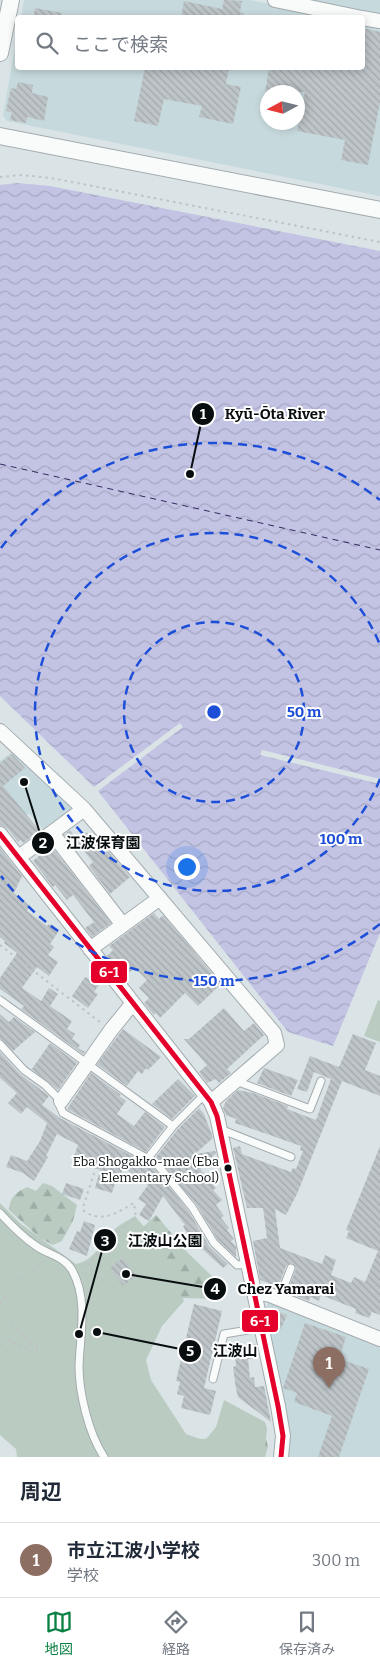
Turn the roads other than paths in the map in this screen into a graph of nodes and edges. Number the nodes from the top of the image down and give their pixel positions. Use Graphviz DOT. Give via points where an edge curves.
graph roads {
  1 [pos="11,0"];
  2 [pos="275,0"];
  3 [pos="348,15"];
  4 [pos="365,18"];
  5 [pos="380,21"];
  6 [pos="2,36"];
  7 [pos="0,53"];
  8 [pos="0,136"];
  9 [pos="380,210"];
  10 [pos="0,731"];
  11 [pos="84,809"];
  12 [pos="52,833"];
  13 [pos="0,834"];
  14 [pos="18,858"];
  15 [pos="160,898"];
  16 [pos="123,925"];
  17 [pos="90,949"];
  18 [pos="0,1000"];
  19 [pos="133,1004"];
  20 [pos="0,1044"];
  21 [pos="87,1065"];
  22 [pos="236,1081"];
  23 [pos="321,1081"];
  24 [pos="208,1098"];
  25 [pos="61,1101"];
  26 [pos="173,1126"];
  27 [pos="220,1129"];
  28 [pos="291,1157"];
  29 [pos="148,1158"];
  30 [pos="0,1213"];
  31 [pos="248,1264"];
  32 [pos="291,1268"];
  33 [pos="255,1292"];
  34 [pos="279,1299"];
  35 [pos="261,1328"];
  36 [pos="380,1339"];
  37 [pos="213,1379"];
  38 [pos="104,1457"];
  39 [pos="281,1457"];
  1 -- 6 [label="street"];
  2 -- 3 [label="street"];
  4 -- 5 [label="street"];
  6 -- 7 [label="street"];
  8 -- 9 [label="street"];
  10 -- 11 [label="street"];
  11 -- 12 [label="street"];
  11 -- 15 [label="street"];
  12 -- 14 [label="street"];
  12 -- 16 [label="street"];
  13 -- 14 [label="street"];
  14 -- 17 [label="street"];
  15 -- 16 [label="street"];
  15 -- 22 [label="street" via="274,1033 277,1045"];
  16 -- 17 [label="street"];
  17 -- 19 [label="street"];
  18 -- 21 [label="lane"];
  19 -- 21 [label="street"];
  19 -- 24 [label="street"];
  20 -- 25 [label="lane" via="24,1070 46,1085"];
  21 -- 25 [label="street"];
  21 -- 26 [label="lane"];
  22 -- 23 [label="lane" via="310,1109"];
  22 -- 24 [label="street"];
  24 -- 26 [label="lane"];
  24 -- 27 [label="street"];
  25 -- 29 [label="lane" via="63,1113"];
  26 -- 29 [label="lane"];
  27 -- 28 [label="lane"];
  27 -- 31 [label="street"];
  29 -- 31 [label="lane" via="156,1163 192,1207 214,1243 237,1266"];
  30 -- 38 [label="lane" via="25,1238 62,1260 73,1272 82,1301 79,1369 93,1439"];
  31 -- 33 [label="street"];
  32 -- 34 [label="lane"];
  33 -- 34 [label="street"];
  33 -- 35 [label="street"];
  34 -- 36 [label="street"];
  35 -- 37 [label="lane" via="224,1334"];
  35 -- 39 [label="street" via="283,1436"];
}
